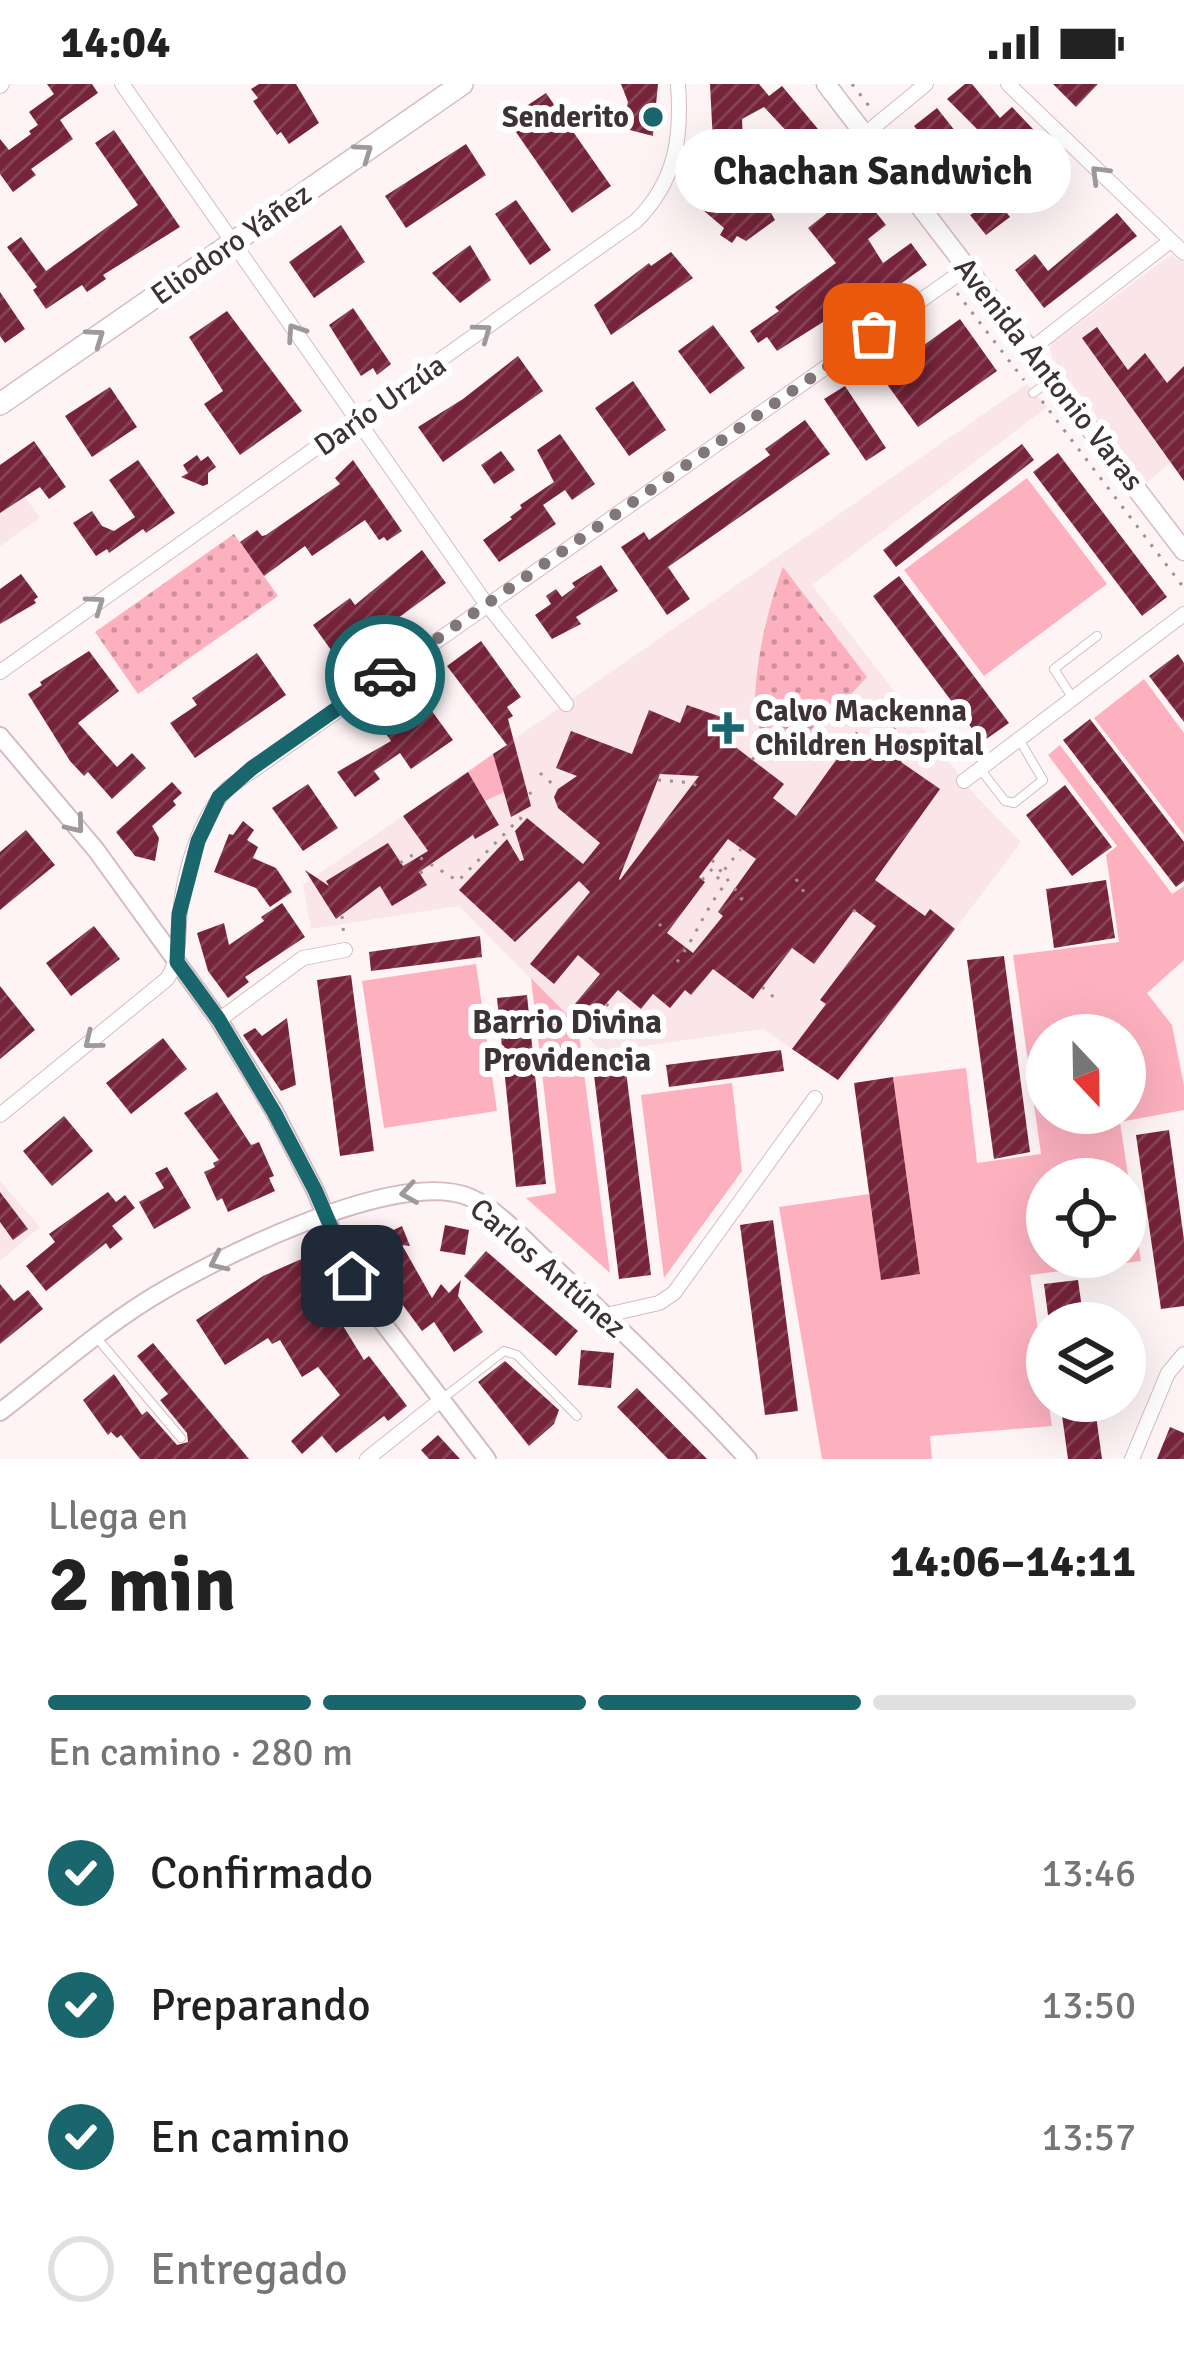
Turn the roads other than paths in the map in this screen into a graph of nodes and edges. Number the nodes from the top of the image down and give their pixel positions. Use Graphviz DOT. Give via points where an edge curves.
graph roads {
  1 [pos="122,84"];
  2 [pos="462,84"];
  3 [pos="678,84"];
  4 [pos="826,84"];
  5 [pos="926,84"];
  6 [pos="1008,84"];
  7 [pos="864,135"];
  8 [pos="233,242"];
  9 [pos="1168,242"];
  10 [pos="1184,253"];
  11 [pos="968,268"];
  12 [pos="1030,350"];
  13 [pos="1052,379"];
  14 [pos="1034,393"];
  15 [pos="0,404"];
  16 [pos="357,422"];
  17 [pos="1184,551"];
  18 [pos="486,604"];
  19 [pos="1184,614"];
  20 [pos="1097,636"];
  21 [pos="0,672"];
  22 [pos="1073,698"];
  23 [pos="566,704"];
  24 [pos="0,736"];
  25 [pos="1019,740"];
  26 [pos="980,770"];
  27 [pos="964,782"];
  28 [pos="345,950"];
  29 [pos="177,962"];
  30 [pos="219,1020"];
  31 [pos="815,1098"];
  32 [pos="0,1115"];
  33 [pos="326,1217"];
  34 [pos="607,1315"];
  35 [pos="96,1336"];
  36 [pos="1184,1354"];
  37 [pos="442,1399"];
  38 [pos="0,1412"];
  39 [pos="577,1416"];
  40 [pos="181,1438"];
  41 [pos="367,1459"];
  42 [pos="487,1459"];
  43 [pos="748,1459"];
  44 [pos="1132,1459"];
  1 -- 8 [label="street"];
  8 -- 2 [label="main road, Eliodoro Yáñez, one-way"];
  16 -- 3 [label="street, Darío Urzúa, one-way" via="646,212 675,161"];
  4 -- 7 [label="main road, Avenida Antonio Varas"];
  5 -- 7 [label="street"];
  9 -- 6 [label="street, one-way"];
  7 -- 11 [label="main road, Avenida Antonio Varas"];
  15 -- 8 [label="main road, Eliodoro Yáñez, one-way"];
  16 -- 8 [label="street, one-way"];
  9 -- 10 [label="street"];
  9 -- 12 [label="street"];
  11 -- 12 [label="main road, Avenida Antonio Varas"];
  11 -- 18 [label="street"];
  12 -- 13 [label="main road, Avenida Antonio Varas"];
  13 -- 14 [label="lane"];
  13 -- 17 [label="main road, Avenida Antonio Varas"];
  16 -- 18 [label="street"];
  21 -- 16 [label="street, Darío Urzúa, one-way"];
  18 -- 23 [label="street"];
  18 -- 29 [label="street" via="219,797 185,880"];
  19 -- 22 [label="street"];
  20 -- 22 [label="lane" via="1054,669"];
  22 -- 25 [label="street"];
  24 -- 29 [label="street, one-way"];
  25 -- 26 [label="street"];
  25 -- 26 [label="lane" via="1041,784 1009,803"];
  26 -- 27 [label="street"];
  28 -- 30 [label="street" via="303,958"];
  29 -- 30 [label="street"];
  29 -- 32 [label="street, one-way" via="159,987"];
  30 -- 33 [label="street"];
  31 -- 34 [label="street" via="674,1293"];
  34 -- 33 [label="street, Carlos Antúnez, one-way" via="465,1196 408,1192"];
  33 -- 35 [label="street, Carlos Antúnez, one-way" via="212,1264"];
  33 -- 37 [label="street" via="370,1306"];
  34 -- 43 [label="street, Carlos Antúnez"];
  35 -- 38 [label="street, Carlos Antúnez"];
  35 -- 40 [label="lane"];
  36 -- 44 [label="street"];
  37 -- 39 [label="lane" via="504,1351"];
  37 -- 41 [label="street"];
  37 -- 42 [label="street"];
}
